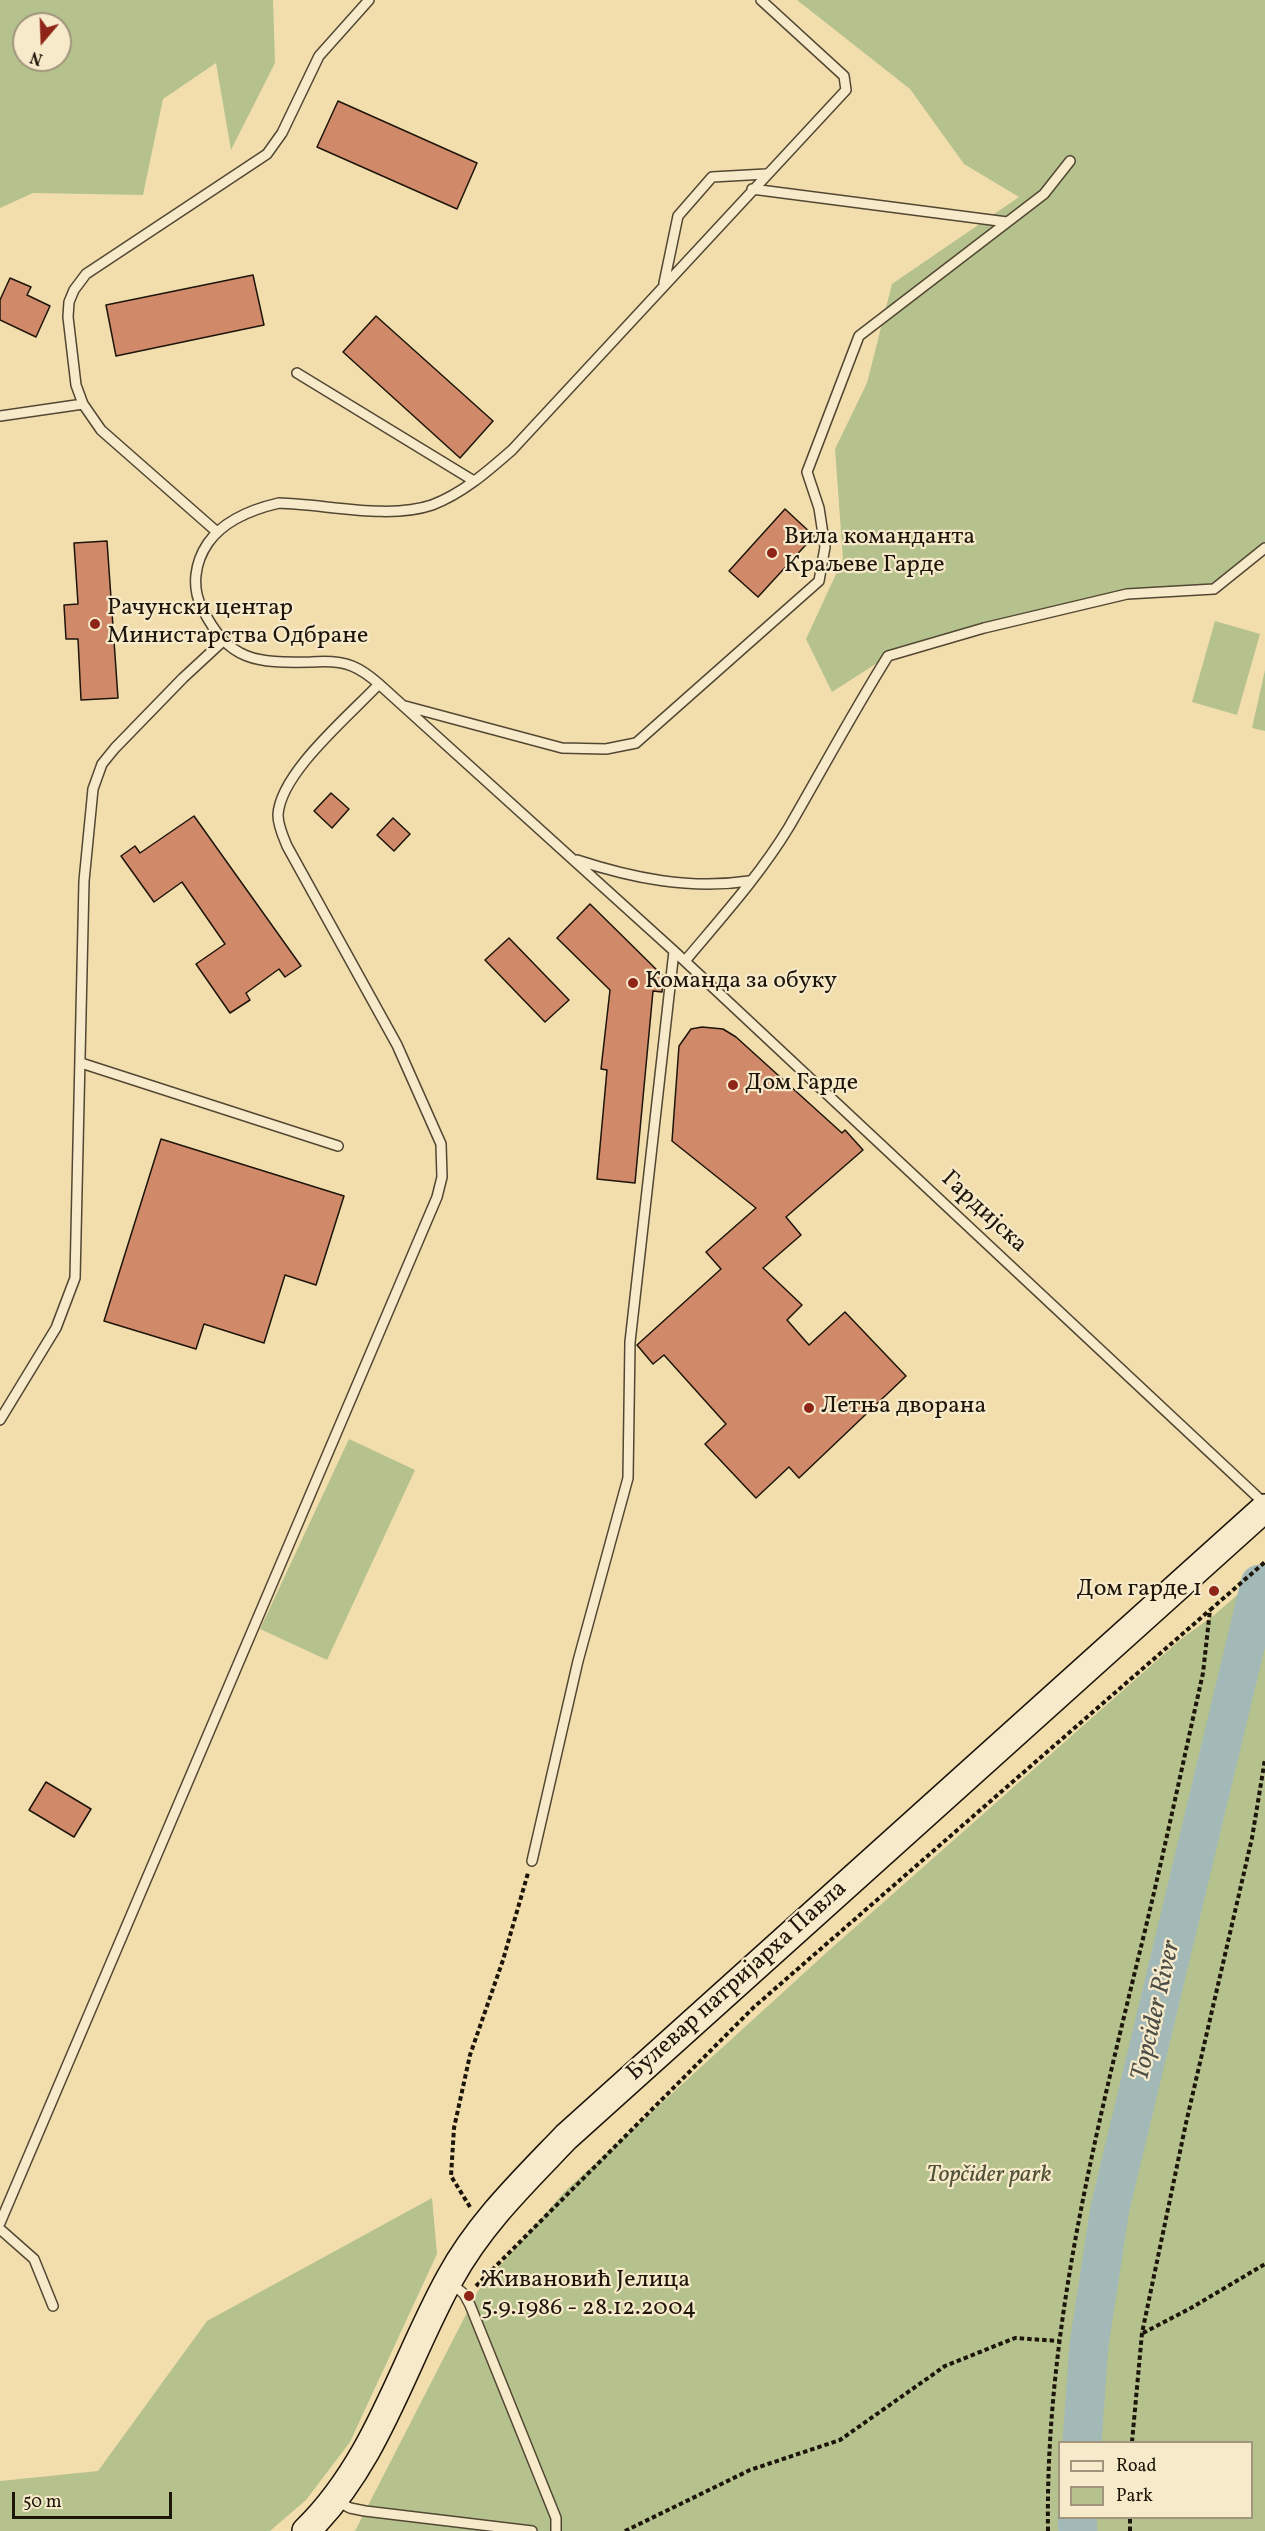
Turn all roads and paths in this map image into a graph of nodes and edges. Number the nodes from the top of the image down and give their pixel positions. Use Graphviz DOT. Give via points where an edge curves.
graph roads {
  1 [pos="369,0"];
  2 [pos="760,0"];
  3 [pos="1070,161"];
  4 [pos="766,174"];
  5 [pos="752,189"];
  6 [pos="1007,222"];
  7 [pos="663,285"];
  8 [pos="297,373"];
  9 [pos="83,404"];
  10 [pos="0,416"];
  11 [pos="474,481"];
  12 [pos="217,532"];
  13 [pos="1265,548"];
  14 [pos="223,641"];
  15 [pos="379,684"];
  16 [pos="402,705"];
  17 [pos="572,858"];
  18 [pos="749,881"];
  19 [pos="674,951"];
  20 [pos="685,961"];
  21 [pos="81,1063"];
  22 [pos="338,1146"];
  23 [pos="0,1420"];
  24 [pos="1265,1506"];
  25 [pos="1265,1562"];
  26 [pos="1210,1610"];
  27 [pos="1265,1759"];
  28 [pos="532,1861"];
  29 [pos="0,2223"];
  30 [pos="482,2227"];
  31 [pos="0,2229"];
  32 [pos="1265,2264"];
  33 [pos="457,2288"];
  34 [pos="53,2306"];
  35 [pos="1142,2333"];
  36 [pos="1060,2341"];
  37 [pos="1132,2441"];
  38 [pos="335,2500"];
  39 [pos="306,2531"];
  40 [pos="532,2531"];
  41 [pos="556,2531"];
  42 [pos="625,2531"];
  43 [pos="1048,2531"];
  1 -- 9 [label="lane" via="319,56 282,133 267,154 81,279 69,302 68,317 76,385"];
  2 -- 4 [label="lane" via="844,76 846,90"];
  3 -- 6 [label="lane" via="1044,194"];
  4 -- 5 [label="lane"];
  4 -- 7 [label="lane" via="712,177 678,216"];
  5 -- 6 [label="lane"];
  5 -- 7 [label="lane"];
  6 -- 16 [label="lane" via="859,336 807,472 819,508 825,547 819,581 636,742 606,749 562,748"];
  7 -- 11 [label="lane" via="512,450"];
  8 -- 11 [label="lane"];
  9 -- 10 [label="lane"];
  9 -- 12 [label="lane" via="101,430"];
  11 -- 12 [label="lane" via="431,505 409,510 279,503 258,508"];
  12 -- 14 [label="lane" via="201,553 196,577 200,604"];
  13 -- 18 [label="lane" via="1214,589 1127,594 888,656 788,828"];
  14 -- 15 [label="lane, Гардијска" via="237,653 258,661 343,663 363,671"];
  14 -- 21 [label="lane" via="115,748 97,775 84,881"];
  15 -- 16 [label="lane, Гардијска"];
  15 -- 29 [label="lane" via="290,779 280,806 280,827 397,1045 441,1144 442,1177"];
  16 -- 17 [label="lane, Гардијска"];
  17 -- 18 [label="lane" via="627,876 682,883"];
  17 -- 19 [label="lane, Гардијска"];
  18 -- 20 [label="lane"];
  19 -- 20 [label="lane, Гардијска"];
  19 -- 28 [label="lane" via="630,1342 628,1478 578,1661"];
  20 -- 24 [label="lane, Гардијска"];
  21 -- 22 [label="lane"];
  21 -- 23 [label="lane" via="75,1278 56,1328"];
  24 -- 30 [label="main road, Булевар патријарха Павла" via="574,2130"];
  25 -- 26 [label="path"];
  26 -- 33 [label="path" via="754,2007"];
  26 -- 36 [label="path" via="1203,1673 1084,2196"];
  27 -- 35 [label="path" via="1252,1838"];
  28 -- 30 [label="path" via="470,2055 454,2128 451,2176"];
  30 -- 33 [label="main road, Булевар патријарха Павла"];
  31 -- 34 [label="lane" via="34,2259"];
  32 -- 35 [label="path"];
  33 -- 38 [label="main road, Булевар патријарха Павла" via="364,2457"];
  33 -- 41 [label="lane" via="556,2518"];
  35 -- 37 [label="path"];
  36 -- 42 [label="path" via="1015,2338 945,2366 840,2440 750,2470"];
  36 -- 43 [label="path" via="1047,2482"];
  38 -- 39 [label="main road, Булевар патријарха Павла"];
  38 -- 40 [label="lane" via="365,2511"];
}
